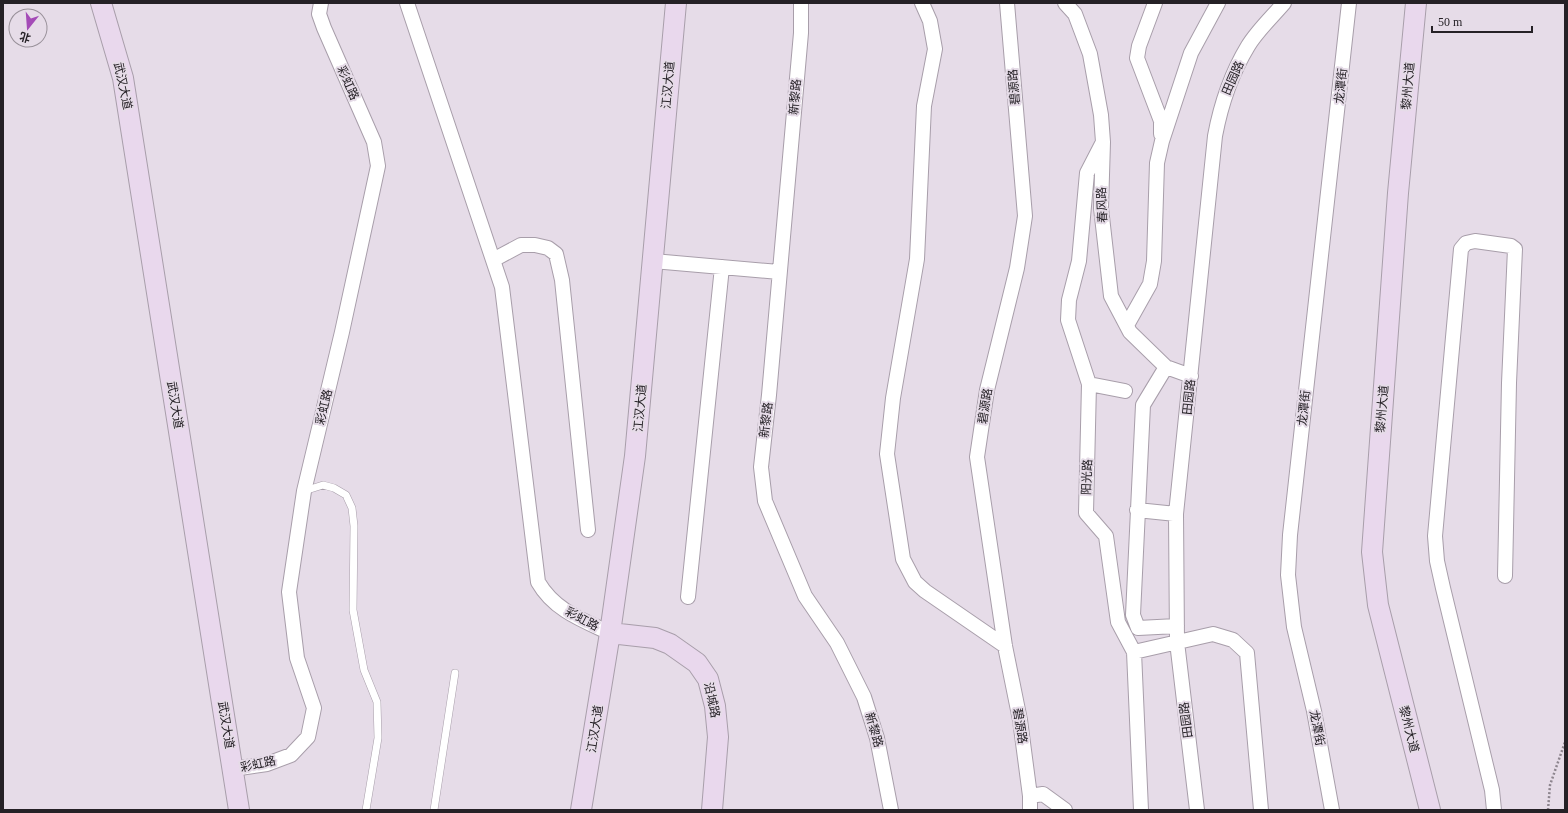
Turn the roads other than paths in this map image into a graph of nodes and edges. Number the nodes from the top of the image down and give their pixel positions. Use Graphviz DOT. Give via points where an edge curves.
graph roads {
  1 [pos="101,3"];
  2 [pos="321,3"];
  3 [pos="407,3"];
  4 [pos="676,3"];
  5 [pos="801,3"];
  6 [pos="922,3"];
  7 [pos="1007,3"];
  8 [pos="1065,3"];
  9 [pos="1155,3"];
  10 [pos="1218,3"];
  11 [pos="1284,3"];
  12 [pos="1349,3"];
  13 [pos="1416,3"];
  14 [pos="1162,141"];
  15 [pos="1102,142"];
  16 [pos="493,260"];
  17 [pos="653,261"];
  18 [pos="722,267"];
  19 [pos="779,272"];
  20 [pos="1127,325"];
  21 [pos="1166,367"];
  22 [pos="1191,376"];
  23 [pos="1089,384"];
  24 [pos="1125,391"];
  25 [pos="304,491"];
  26 [pos="1137,510"];
  27 [pos="1176,514"];
  28 [pos="588,530"];
  29 [pos="1505,576"];
  30 [pos="688,597"];
  31 [pos="1177,626"];
  32 [pos="610,633"];
  33 [pos="1177,642"];
  34 [pos="1005,646"];
  35 [pos="1134,652"];
  36 [pos="455,673"];
  37 [pos="233,769"];
  38 [pos="1030,803"];
  39 [pos="239,810"];
  40 [pos="366,810"];
  41 [pos="434,810"];
  42 [pos="582,810"];
  43 [pos="712,810"];
  44 [pos="891,810"];
  45 [pos="1065,810"];
  46 [pos="1141,810"];
  47 [pos="1197,810"];
  48 [pos="1260,810"];
  49 [pos="1332,810"];
  50 [pos="1430,810"];
  51 [pos="1494,810"];
  1 -- 37 [label="main road, 武汉大道" via="123,78"];
  2 -- 25 [label="street, 彩虹路" via="319,14 374,142 378,166"];
  3 -- 16 [label="street, 彩虹路"];
  4 -- 17 [label="main road, 江汉大道"];
  5 -- 19 [label="street, 新黎路" via="801,33"];
  6 -- 34 [label="street" via="930,21 935,49 924,106 917,259 887,440 888,467 903,559 915,582"];
  7 -- 34 [label="street, 碧源路" via="1024,216 1017,268 987,390 977,457"];
  8 -- 15 [label="street, 春风路" via="1075,14 1090,54 1101,115"];
  9 -- 14 [label="street" via="1137,58 1161,121"];
  10 -- 14 [label="street" via="1191,53"];
  11 -- 22 [label="street, 田园路" via="1248,45 1220,108"];
  12 -- 49 [label="street, 龙潭街" via="1290,535 1288,575 1294,627 1314,712"];
  13 -- 50 [label="main road, 黎州大道" via="1398,193 1372,552 1378,605"];
  14 -- 20 [label="street" via="1157,163 1154,261 1150,284"];
  15 -- 20 [label="street, 春风路" via="1101,208 1111,296"];
  15 -- 23 [label="street, 阳光路" via="1087,173 1079,261 1069,300 1068,320"];
  16 -- 28 [label="street" via="521,245 548,248 556,254 562,280"];
  16 -- 32 [label="street, 彩虹路" via="502,287 538,582 546,595 566,612"];
  17 -- 18 [label="street"];
  17 -- 32 [label="main road, 江汉大道" via="635,456"];
  18 -- 19 [label="street"];
  18 -- 30 [label="street"];
  19 -- 44 [label="street, 新黎路" via="761,467 766,501 805,596 837,643 864,697 877,738"];
  20 -- 21 [label="street, 春风路" via="1130,332"];
  21 -- 22 [label="street, 春风路"];
  21 -- 26 [label="street" via="1143,405"];
  22 -- 27 [label="street, 田园路"];
  23 -- 24 [label="street"];
  23 -- 35 [label="street, 阳光路" via="1086,513 1106,536 1118,622"];
  25 -- 37 [label="street, 彩虹路" via="289,592 297,658 314,708 308,737 291,755 267,764"];
  25 -- 40 [label="lane" via="322,485 334,488 346,495 352,508 353,610 364,670 377,702 378,738"];
  26 -- 27 [label="street"];
  26 -- 31 [label="street" via="1133,614 1135,621 1138,628"];
  27 -- 31 [label="street, 田园路"];
  29 -- 51 [label="street" via="1515,249 1511,246 1475,241 1466,243 1461,249 1435,536 1440,574 1490,782"];
  31 -- 33 [label="street, 田园路"];
  32 -- 42 [label="main road, 江汉大道"];
  32 -- 43 [label="main road, 沿城路" via="655,638 670,644 697,663 708,679 715,706 718,737"];
  33 -- 35 [label="street"];
  33 -- 47 [label="street, 田园路"];
  33 -- 48 [label="street" via="1213,634 1233,640 1247,653"];
  34 -- 38 [label="street, 碧源路" via="1020,720"];
  35 -- 46 [label="street, 阳光路"];
  36 -- 41 [label="lane"];
  37 -- 39 [label="main road, 武汉大道"];
  38 -- 45 [label="street" via="1043,794"];
}
